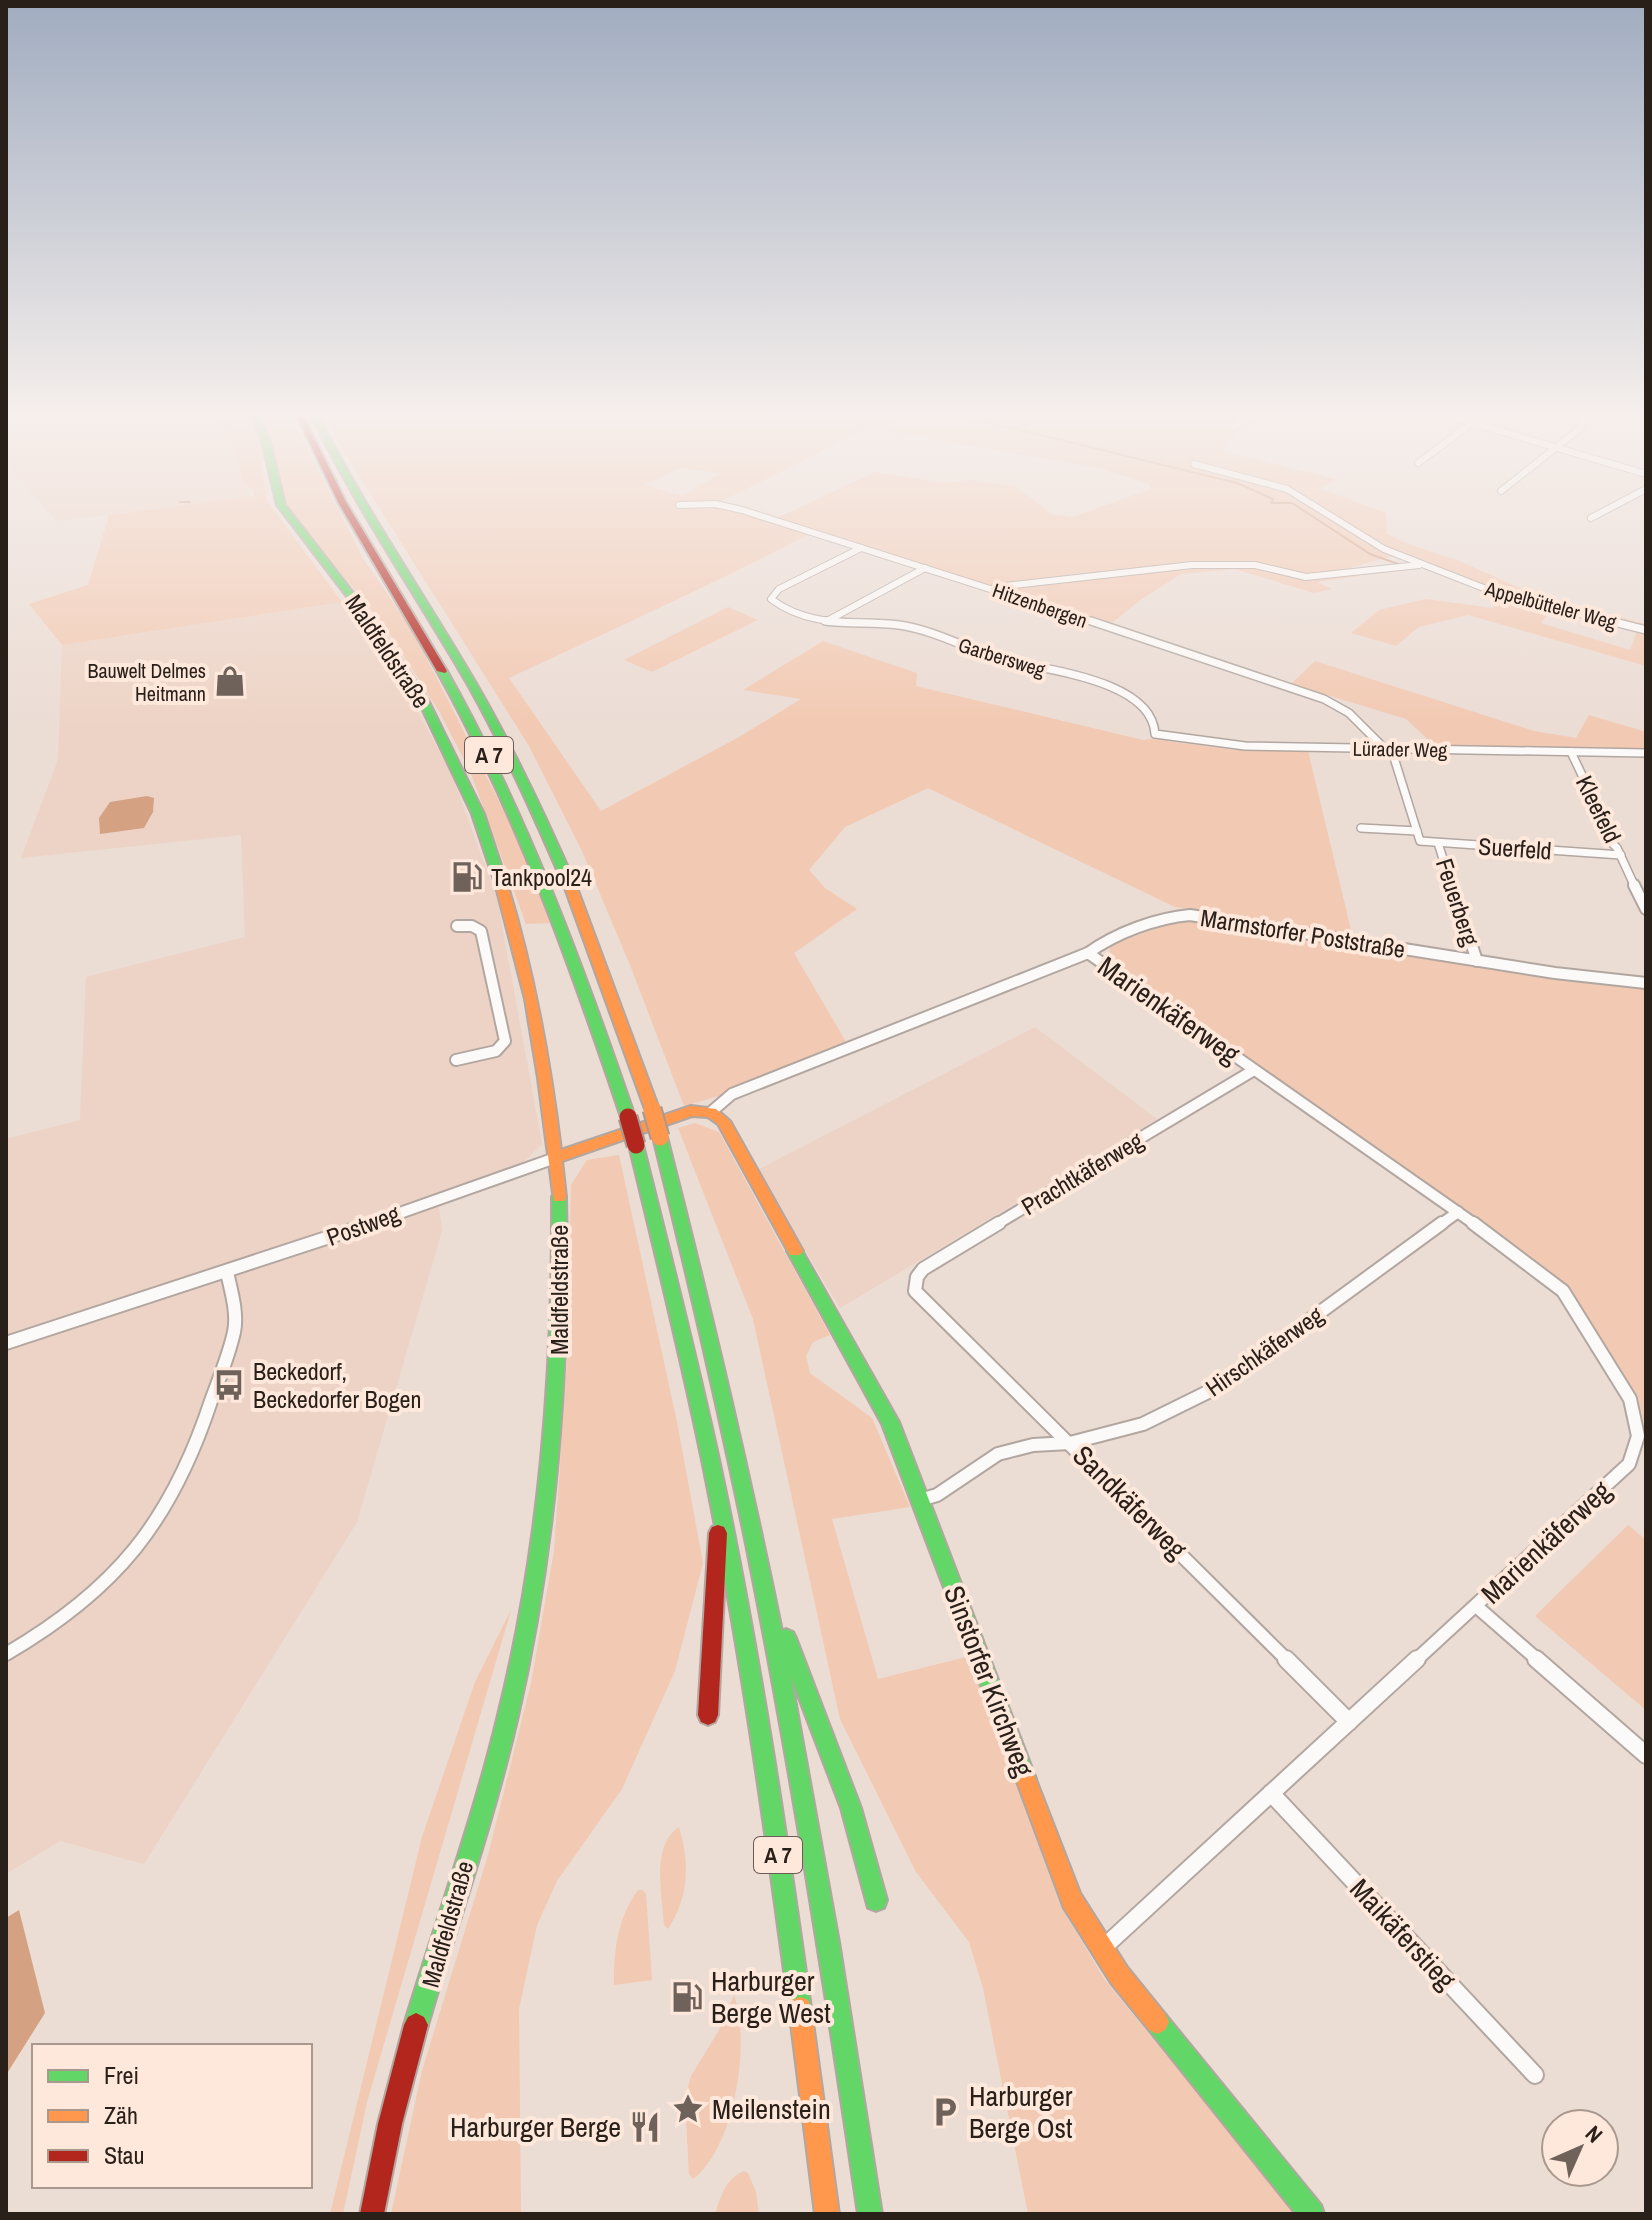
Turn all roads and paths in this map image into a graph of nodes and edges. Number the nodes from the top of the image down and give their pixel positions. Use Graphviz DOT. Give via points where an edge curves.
graph roads {
  1 [pos="293,521"];
  2 [pos="353,521"];
  3 [pos="371,521"];
  4 [pos="774,521"];
  5 [pos="1338,521"];
  6 [pos="861,548"];
  7 [pos="1422,565"];
  8 [pos="925,568"];
  9 [pos="989,587"];
  10 [pos="826,622"];
  11 [pos="1646,630"];
  12 [pos="1155,734"];
  13 [pos="1388,748"];
  14 [pos="1571,752"];
  15 [pos="1646,753"];
  16 [pos="1361,828"];
  17 [pos="1417,831"];
  18 [pos="1438,843"];
  19 [pos="1621,855"];
  20 [pos="1646,909"];
  21 [pos="457,926"];
  22 [pos="1088,953"];
  23 [pos="1477,961"];
  24 [pos="1646,983"];
  25 [pos="456,1060"];
  26 [pos="1254,1070"];
  27 [pos="714,1114"];
  28 [pos="558,1157"];
  29 [pos="1458,1212"];
  30 [pos="227,1272"];
  31 [pos="915,1282"];
  32 [pos="6,1343"];
  33 [pos="1070,1443"];
  34 [pos="718,1498"];
  35 [pos="920,1500"];
  36 [pos="769,1590"];
  37 [pos="1476,1606"];
  38 [pos="6,1654"];
  39 [pos="708,1715"];
  40 [pos="1349,1722"];
  41 [pos="1646,1755"];
  42 [pos="1271,1793"];
  43 [pos="876,1900"];
  44 [pos="1101,1950"];
  45 [pos="1535,2075"];
  46 [pos="372,2214"];
  47 [pos="827,2214"];
  48 [pos="870,2214"];
  49 [pos="1312,2214"];
  1 -- 28 [label="main road, Maldfeldstraße" via="382,636 444,740 468,793 527,970"];
  2 -- 34 [label="main road, A 7, bridge" via="454,689 548,888 636,1145"];
  3 -- 36 [label="main road, A 7, bridge" via="512,756 594,940 652,1109 705,1303"];
  4 -- 6 [label="street, Hitzenbergen"];
  5 -- 7 [label="street, Appelbütteler Weg"];
  6 -- 8 [label="street, Hitzenbergen"];
  6 -- 10 [label="street, Garbersweg" via="771,596 783,607"];
  7 -- 9 [label="street" via="1306,577 1255,565 1184,566"];
  7 -- 11 [label="street, Appelbütteler Weg" via="1504,596"];
  8 -- 9 [label="street, Hitzenbergen"];
  8 -- 10 [label="street"];
  9 -- 13 [label="street, Hitzenbergen" via="1330,701"];
  10 -- 12 [label="street, Garbersweg" via="902,625 1113,690 1146,709"];
  12 -- 13 [label="street, Lürader Weg" via="1245,746"];
  13 -- 14 [label="street, Lürader Weg"];
  13 -- 17 [label="street"];
  14 -- 15 [label="street, Lürader Weg"];
  14 -- 19 [label="street, Kleefeld" via="1609,840"];
  16 -- 17 [label="street, Suerfeld"];
  17 -- 18 [label="street, Suerfeld" via="1420,841"];
  18 -- 19 [label="street, Suerfeld"];
  18 -- 23 [label="street, Feuerberg"];
  19 -- 20 [label="street, Kleefeld"];
  21 -- 25 [label="street" via="481,931 505,1041 496,1051"];
  22 -- 23 [label="street, Marmstorfer Poststraße" via="1168,917 1190,915"];
  22 -- 26 [label="street, Marienkäferweg"];
  22 -- 27 [label="street, Marmstorfer Poststraße" via="732,1094"];
  23 -- 24 [label="street, Marmstorfer Poststraße"];
  26 -- 29 [label="street, Marienkäferweg"];
  26 -- 31 [label="street, Prachtkäferweg" via="923,1269"];
  27 -- 28 [label="main road, Postweg" via="691,1111"];
  27 -- 35 [label="main road, Sinstorfer Kirchweg" via="880,1400"];
  28 -- 30 [label="street, Postweg"];
  28 -- 46 [label="main road, Maldfeldstraße" via="560,1363 550,1497 534,1599 507,1720 392,2114"];
  29 -- 33 [label="street, Hirschkäferweg" via="1218,1387 1143,1424"];
  29 -- 37 [label="street, Marienkäferweg" via="1563,1291 1630,1399 1638,1436 1629,1464"];
  30 -- 32 [label="street, Postweg"];
  30 -- 38 [label="street" via="235,1330 177,1487 109,1579 72,1612"];
  31 -- 33 [label="street, Sandkäferweg" via="919,1297"];
  33 -- 35 [label="street, Hirschkäferweg" via="998,1454 937,1495"];
  33 -- 40 [label="street, Sandkäferweg"];
  34 -- 39 [label="main road"];
  34 -- 47 [label="main road, A 7" via="770,1798"];
  35 -- 44 [label="main road, Sinstorfer Kirchweg" via="1072,1900"];
  36 -- 43 [label="main road" via="851,1808"];
  36 -- 48 [label="main road, A 7"];
  37 -- 40 [label="street, Marienkäferweg"];
  37 -- 41 [label="street"];
  40 -- 42 [label="street, Marienkäferweg"];
  42 -- 44 [label="street, Marienkäferweg"];
  42 -- 45 [label="street, Maikäferstieg"];
  44 -- 49 [label="main road, Sinstorfer Kirchweg"];
}
